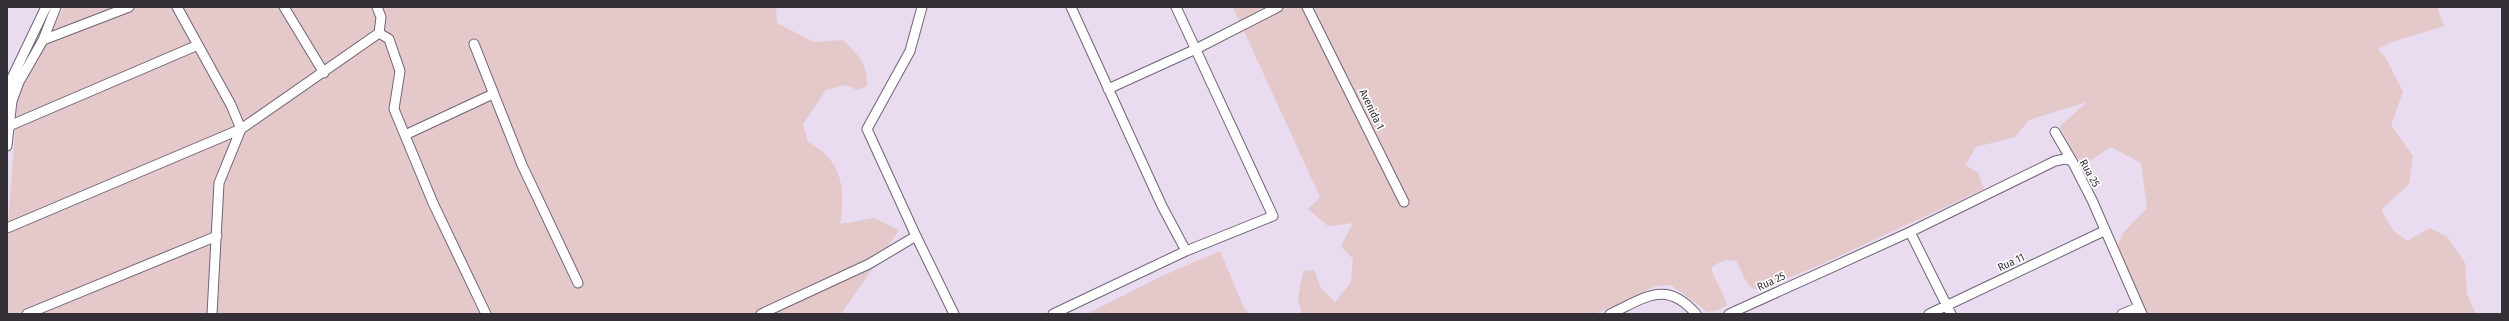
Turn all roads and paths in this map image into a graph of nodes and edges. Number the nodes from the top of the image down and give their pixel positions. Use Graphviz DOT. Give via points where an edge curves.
graph roads {
  1 [pos="46,7"];
  2 [pos="56,7"];
  3 [pos="129,7"];
  4 [pos="177,7"];
  5 [pos="284,7"];
  6 [pos="377,7"];
  7 [pos="922,7"];
  8 [pos="1071,7"];
  9 [pos="1176,7"];
  10 [pos="1278,7"];
  11 [pos="1307,7"];
  12 [pos="379,33"];
  13 [pos="43,40"];
  14 [pos="198,44"];
  15 [pos="474,44"];
  16 [pos="1196,49"];
  17 [pos="324,73"];
  18 [pos="1108,89"];
  19 [pos="7,94"];
  20 [pos="493,94"];
  21 [pos="9,126"];
  22 [pos="241,129"];
  23 [pos="2056,132"];
  24 [pos="405,135"];
  25 [pos="7,146"];
  26 [pos="2072,161"];
  27 [pos="1404,202"];
  28 [pos="7,228"];
  29 [pos="2104,231"];
  30 [pos="1910,232"];
  31 [pos="217,236"];
  32 [pos="916,236"];
  33 [pos="1186,251"];
  34 [pos="578,284"];
  35 [pos="1950,310"];
  36 [pos="2140,310"];
  37 [pos="28,314"];
  38 [pos="212,314"];
  39 [pos="486,314"];
  40 [pos="761,314"];
  41 [pos="954,314"];
  42 [pos="1053,314"];
  43 [pos="1610,314"];
  44 [pos="1696,314"];
  45 [pos="1729,314"];
  46 [pos="1929,314"];
  47 [pos="2122,314"];
  1 -- 19 [label="street" via="11,80"];
  2 -- 13 [label="street"];
  3 -- 13 [label="street"];
  4 -- 14 [label="street"];
  5 -- 17 [label="street"];
  6 -- 12 [label="street" via="381,16"];
  7 -- 32 [label="street" via="910,51 867,129"];
  8 -- 18 [label="street"];
  9 -- 16 [label="street"];
  10 -- 16 [label="street"];
  11 -- 27 [label="street, Avenida 1"];
  12 -- 17 [label="street"];
  12 -- 24 [label="street" via="389,39 400,71 394,109"];
  13 -- 21 [label="street" via="19,82 12,100"];
  14 -- 21 [label="street"];
  14 -- 22 [label="street"];
  15 -- 20 [label="street"];
  16 -- 18 [label="street"];
  16 -- 33 [label="street" via="1273,216"];
  17 -- 22 [label="street"];
  18 -- 33 [label="street" via="1162,206"];
  20 -- 24 [label="street"];
  20 -- 34 [label="street" via="539,205"];
  21 -- 25 [label="street"];
  22 -- 28 [label="street"];
  22 -- 31 [label="street" via="219,183"];
  23 -- 26 [label="street"];
  24 -- 39 [label="street" via="433,203"];
  26 -- 29 [label="street, Rua 25"];
  26 -- 30 [label="street, Rua 25" via="2055,161"];
  29 -- 35 [label="street, Rua 11"];
  29 -- 36 [label="street, Rua 25"];
  30 -- 35 [label="street"];
  30 -- 45 [label="street, Rua 25"];
  31 -- 37 [label="street"];
  31 -- 38 [label="street"];
  32 -- 40 [label="street" via="868,264"];
  32 -- 41 [label="street"];
  33 -- 42 [label="street"];
  35 -- 46 [label="street, Rua 11"];
  36 -- 47 [label="street"];
  43 -- 44 [label="street" via="1649,296 1666,293 1678,297"];
}
